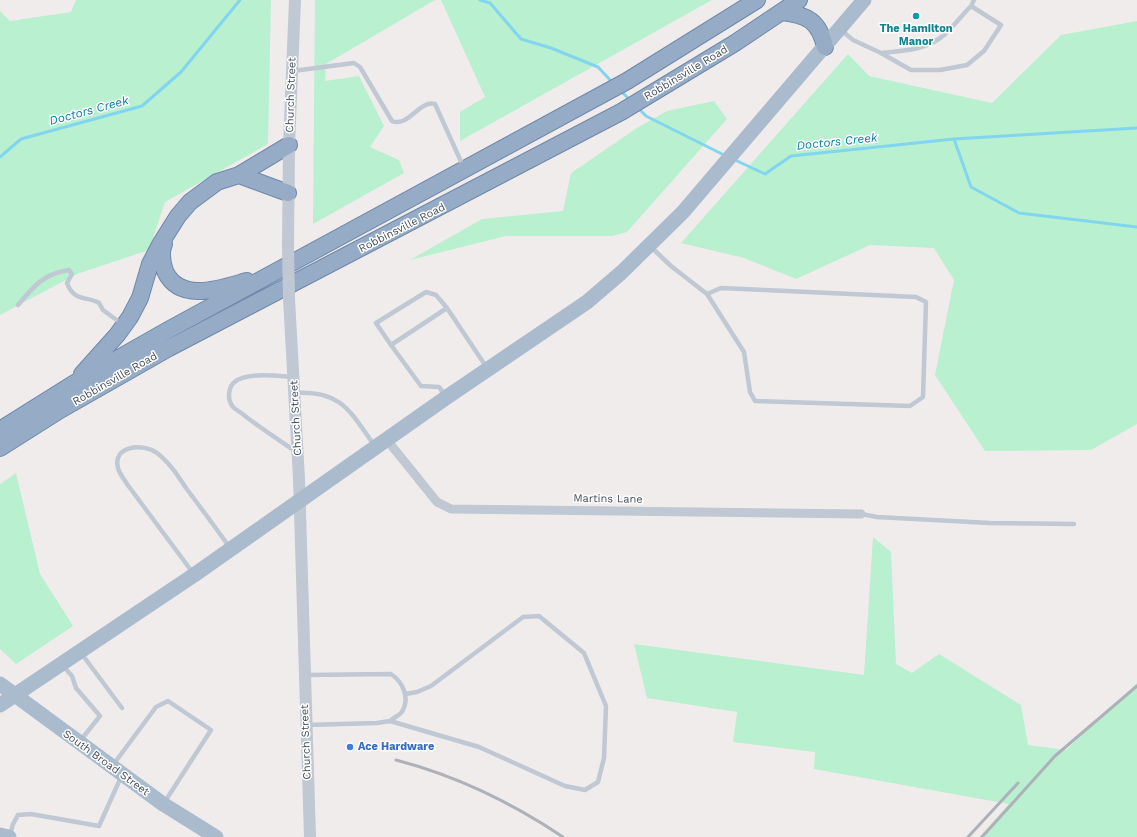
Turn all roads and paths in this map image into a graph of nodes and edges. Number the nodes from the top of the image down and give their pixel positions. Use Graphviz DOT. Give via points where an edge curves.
graph roads {
  1 [pos="295,0"];
  2 [pos="757,0"];
  3 [pos="799,0"];
  4 [pos="864,0"];
  5 [pos="974,0"];
  6 [pos="971,6"];
  7 [pos="782,12"];
  8 [pos="840,29"];
  9 [pos="825,47"];
  10 [pos="881,53"];
  11 [pos="292,71"];
  12 [pos="289,144"];
  13 [pos="465,169"];
  14 [pos="239,175"];
  15 [pos="288,193"];
  16 [pos="170,229"];
  17 [pos="649,246"];
  18 [pos="275,274"];
  19 [pos="707,294"];
  20 [pos="18,305"];
  21 [pos="447,308"];
  22 [pos="124,325"];
  23 [pos="391,345"];
  24 [pos="488,369"];
  25 [pos="294,378"];
  26 [pos="73,384"];
  27 [pos="295,393"];
  28 [pos="447,397"];
  29 [pos="0,430"];
  30 [pos="382,444"];
  31 [pos="0,448"];
  32 [pos="297,452"];
  33 [pos="299,502"];
  34 [pos="861,514"];
  35 [pos="1074,524"];
  36 [pos="231,549"];
  37 [pos="194,575"];
  38 [pos="80,652"];
  39 [pos="62,664"];
  40 [pos="304,675"];
  41 [pos="0,684"];
  42 [pos="405,694"];
  43 [pos="15,696"];
  44 [pos="0,705"];
  45 [pos="122,708"];
  46 [pos="390,721"];
  47 [pos="306,724"];
  48 [pos="79,742"];
  49 [pos="117,771"];
  50 [pos="163,804"];
  51 [pos="0,835"];
  52 [pos="211,835"];
  53 [pos="10,837"];
  54 [pos="310,837"];
  1 -- 11 [label="street, Church Street"];
  2 -- 13 [label="highway, Robbinsville Road" via="628,81"];
  3 -- 7 [label="highway, Robbinsville Road"];
  4 -- 8 [label="main road"];
  5 -- 6 [label="lane"];
  6 -- 10 [label="lane" via="943,36 906,51"];
  6 -- 10 [label="lane" via="1001,25 984,51 967,65 940,70 911,70"];
  7 -- 9 [label="highway" via="800,14 813,22 822,32"];
  7 -- 31 [label="highway, Robbinsville Road" via="621,112 169,348 60,410"];
  8 -- 9 [label="main road"];
  8 -- 10 [label="lane" via="853,40"];
  9 -- 17 [label="main road" via="738,150"];
  11 -- 12 [label="street, Church Street"];
  11 -- 13 [label="lane" via="354,63 360,67 395,122 402,121 428,104 435,104"];
  12 -- 14 [label="highway"];
  12 -- 15 [label="street, Church Street"];
  13 -- 18 [label="highway, Robbinsville Road"];
  14 -- 15 [label="highway"];
  14 -- 16 [label="highway" via="217,182 203,191 190,202"];
  15 -- 25 [label="street, Church Street, bridge" via="289,300"];
  16 -- 18 [label="highway" via="163,246 163,265 172,280 181,286 202,292"];
  16 -- 22 [label="highway" via="150,264 140,298"];
  17 -- 19 [label="lane"];
  17 -- 24 [label="main road" via="588,302"];
  18 -- 26 [label="highway, Robbinsville Road"];
  19 -- 19 [label="lane" via="744,352 750,392 755,401 910,406 923,397 926,302 916,297 720,288"];
  20 -- 22 [label="lane" via="40,280 56,272 69,270 72,274 67,283 76,295 99,303 103,310"];
  21 -- 23 [label="lane"];
  21 -- 23 [label="lane" via="436,295 426,292 376,323"];
  21 -- 24 [label="lane"];
  22 -- 26 [label="highway"];
  23 -- 28 [label="lane" via="421,386 439,387"];
  24 -- 28 [label="main road"];
  25 -- 27 [label="street, Church Street"];
  25 -- 32 [label="lane" via="246,377 230,386 229,400 261,429"];
  26 -- 29 [label="highway, Robbinsville Road"];
  27 -- 30 [label="lane" via="318,392 330,396 349,410"];
  27 -- 32 [label="street, Church Street"];
  28 -- 30 [label="main road"];
  30 -- 33 [label="main road"];
  30 -- 34 [label="street, Martins Lane" via="437,502 451,509"];
  32 -- 33 [label="street, Church Street"];
  33 -- 36 [label="main road"];
  33 -- 40 [label="street, Church Street"];
  34 -- 35 [label="lane" via="982,522"];
  36 -- 37 [label="main road"];
  36 -- 37 [label="lane" via="178,476 156,452 140,446 121,452 118,468 127,484"];
  37 -- 38 [label="main road"];
  38 -- 39 [label="main road"];
  38 -- 45 [label="lane"];
  39 -- 43 [label="main road"];
  39 -- 48 [label="lane" via="72,676 76,688 100,716"];
  40 -- 42 [label="lane" via="391,674 400,681"];
  40 -- 47 [label="street, Church Street"];
  41 -- 43 [label="main road, South Broad Street"];
  42 -- 46 [label="lane" via="401,712"];
  42 -- 46 [label="lane" via="431,686 523,617 539,616 584,654 606,706 604,758 598,782 585,790 565,786 479,747"];
  43 -- 44 [label="main road"];
  43 -- 48 [label="main road, South Broad Street"];
  46 -- 47 [label="lane"];
  47 -- 54 [label="street, Church Street"];
  48 -- 49 [label="main road, South Broad Street"];
  49 -- 50 [label="main road, South Broad Street"];
  49 -- 50 [label="lane" via="156,707 168,701 211,730"];
  49 -- 53 [label="lane" via="112,794 99,826 31,814 18,815"];
  50 -- 52 [label="main road, South Broad Street"];
  51 -- 53 [label="main road"];
}
